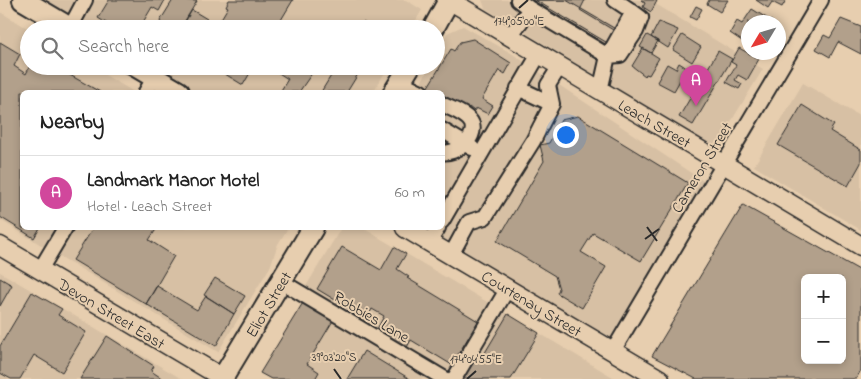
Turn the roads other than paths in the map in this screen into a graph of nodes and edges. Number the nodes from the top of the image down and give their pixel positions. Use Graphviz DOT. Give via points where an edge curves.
graph roads {
  1 [pos="23,0"];
  2 [pos="85,0"];
  3 [pos="449,0"];
  4 [pos="518,0"];
  5 [pos="615,0"];
  6 [pos="821,0"];
  7 [pos="530,9"];
  8 [pos="57,20"];
  9 [pos="75,20"];
  10 [pos="438,20"];
  11 [pos="510,36"];
  12 [pos="539,54"];
  13 [pos="608,56"];
  14 [pos="560,66"];
  15 [pos="142,75"];
  16 [pos="402,80"];
  17 [pos="150,85"];
  18 [pos="518,88"];
  19 [pos="171,90"];
  20 [pos="418,90"];
  21 [pos="600,90"];
  22 [pos="552,104"];
  23 [pos="445,106"];
  24 [pos="445,132"];
  25 [pos="464,143"];
  26 [pos="445,152"];
  27 [pos="481,154"];
  28 [pos="724,163"];
  29 [pos="445,212"];
  30 [pos="469,222"];
  31 [pos="64,230"];
  32 [pos="312,230"];
  33 [pos="413,230"];
  34 [pos="434,235"];
  35 [pos="0,246"];
  36 [pos="861,246"];
  37 [pos="451,255"];
  38 [pos="40,270"];
  39 [pos="282,282"];
  40 [pos="508,288"];
  41 [pos="612,351"];
  42 [pos="224,379"];
  43 [pos="445,379"];
  44 [pos="454,379"];
  45 [pos="660,379"];
  1 -- 8 [label="highway"];
  2 -- 9 [label="street"];
  3 -- 10 [label="highway"];
  3 -- 11 [label="main road, Leach Street"];
  4 -- 7 [label="street"];
  5 -- 13 [label="street" via="633,12"];
  6 -- 28 [label="street, Cameron Street"];
  7 -- 11 [label="street"];
  7 -- 13 [label="street"];
  11 -- 12 [label="main road, Leach Street"];
  12 -- 14 [label="main road, Leach Street"];
  12 -- 18 [label="street"];
  13 -- 21 [label="street"];
  14 -- 21 [label="main road, Leach Street"];
  14 -- 22 [label="street" via="548,85"];
  15 -- 17 [label="highway"];
  16 -- 20 [label="street"];
  17 -- 19 [label="highway"];
  18 -- 22 [label="street"];
  18 -- 27 [label="street"];
  21 -- 28 [label="main road, Leach Street"];
  22 -- 30 [label="street" via="533,141 485,217"];
  23 -- 25 [label="street" via="472,124 470,137"];
  24 -- 25 [label="street"];
  25 -- 26 [label="street" via="452,153"];
  25 -- 27 [label="street"];
  27 -- 29 [label="street"];
  28 -- 36 [label="main road, Leach Street"];
  28 -- 41 [label="street, Cameron Street"];
  29 -- 30 [label="street"];
  30 -- 37 [label="street"];
  31 -- 38 [label="street"];
  32 -- 39 [label="highway, Eliot Street"];
  33 -- 34 [label="main road, Courtenay Street"];
  34 -- 37 [label="main road, Courtenay Street"];
  35 -- 38 [label="main road, Devon Street East"];
  37 -- 40 [label="main road, Courtenay Street"];
  38 -- 42 [label="main road, Devon Street East"];
  39 -- 42 [label="highway, Eliot Street"];
  39 -- 43 [label="street, Robbies Lane"];
  40 -- 41 [label="main road, Courtenay Street"];
  40 -- 44 [label="street"];
  41 -- 45 [label="main road, Courtenay Street"];
}
